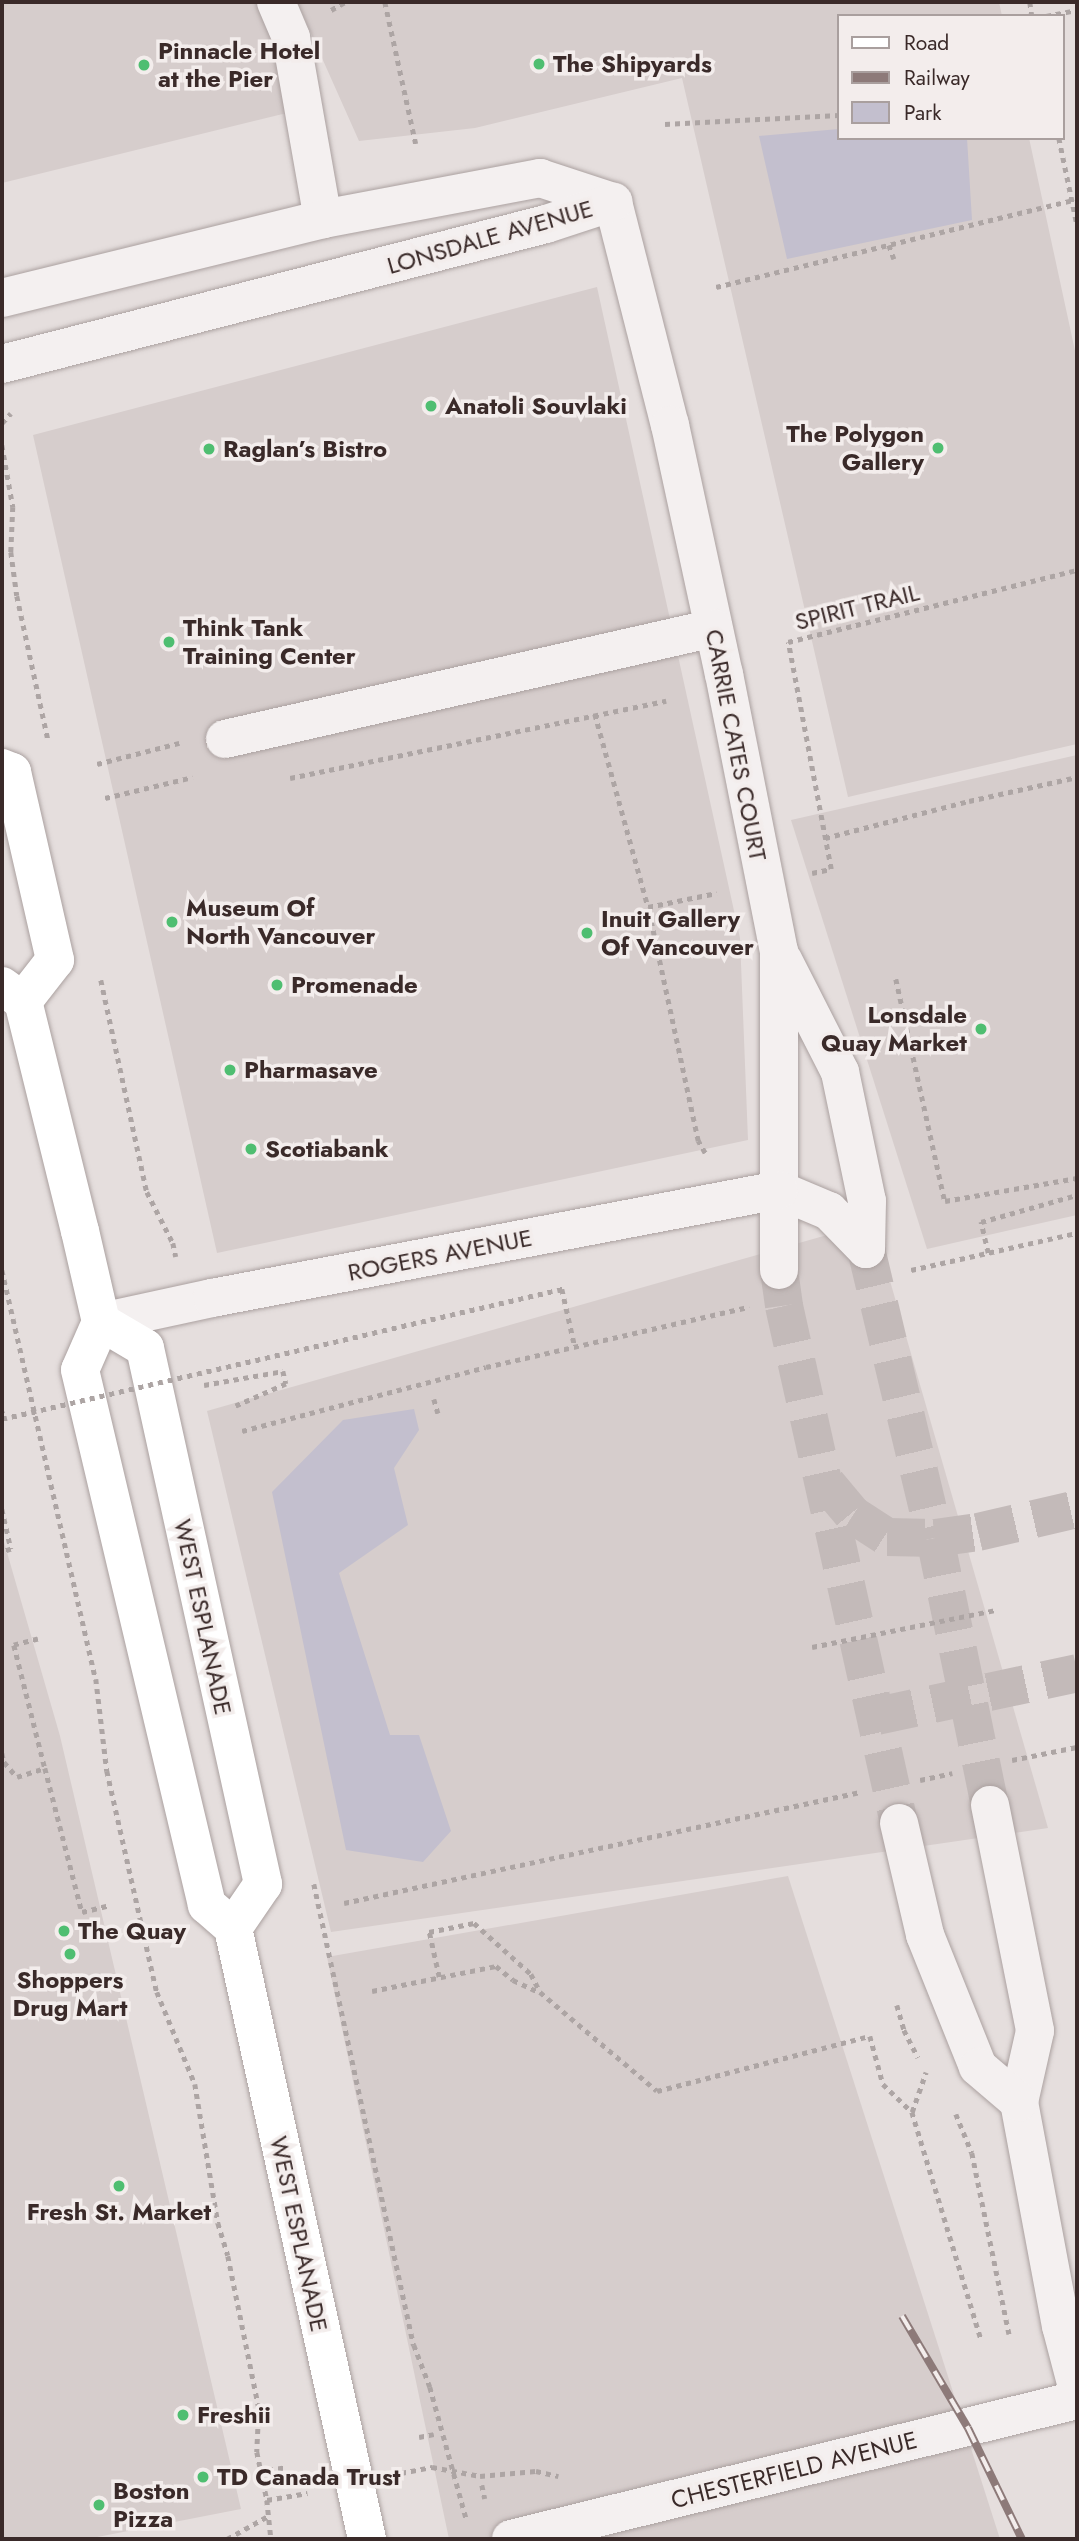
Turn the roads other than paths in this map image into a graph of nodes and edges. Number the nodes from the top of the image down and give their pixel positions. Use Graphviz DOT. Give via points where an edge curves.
graph roads {
  1 [pos="276,2"];
  2 [pos="613,202"];
  3 [pos="323,219"];
  4 [pos="2,298"];
  5 [pos="2,364"];
  6 [pos="714,628"];
  7 [pos="225,739"];
  8 [pos="2,768"];
  9 [pos="779,951"];
  10 [pos="13,993"];
  11 [pos="779,1190"];
  12 [pos="779,1270"];
  13 [pos="101,1322"];
  14 [pos="990,1805"];
  15 [pos="899,1823"];
  16 [pos="233,1928"];
  17 [pos="1019,2102"];
  18 [pos="1077,2387"];
  19 [pos="1077,2400"];
  20 [pos="367,2539"];
  21 [pos="511,2539"];
  1 -- 3 [label="street" via="291,38"];
  2 -- 3 [label="street, LONSDALE AVENUE" via="540,178"];
  2 -- 5 [label="street, LONSDALE AVENUE" via="532,228"];
  2 -- 6 [label="street, CARRIE CATES COURT" via="670,425"];
  3 -- 4 [label="street, LONSDALE AVENUE"];
  6 -- 7 [label="street"];
  6 -- 9 [label="street, CARRIE CATES COURT"];
  8 -- 10 [label="main road" via="12,772 55,960"];
  9 -- 11 [label="street, CARRIE CATES COURT"];
  9 -- 11 [label="street" via="840,1072 867,1201 866,1249 829,1211"];
  10 -- 13 [label="main road"];
  11 -- 12 [label="street, CARRIE CATES COURT"];
  11 -- 13 [label="street, ROGERS AVENUE"];
  13 -- 16 [label="main road" via="80,1370 207,1905"];
  13 -- 16 [label="main road, WEST ESPLANADE" via="145,1348 263,1884"];
  14 -- 17 [label="street" via="1035,2031"];
  15 -- 17 [label="street" via="925,1935 978,2067"];
  16 -- 20 [label="main road, WEST ESPLANADE"];
  17 -- 18 [label="street" via="1061,2326"];
  19 -- 21 [label="street, CHESTERFIELD AVENUE"];
}
